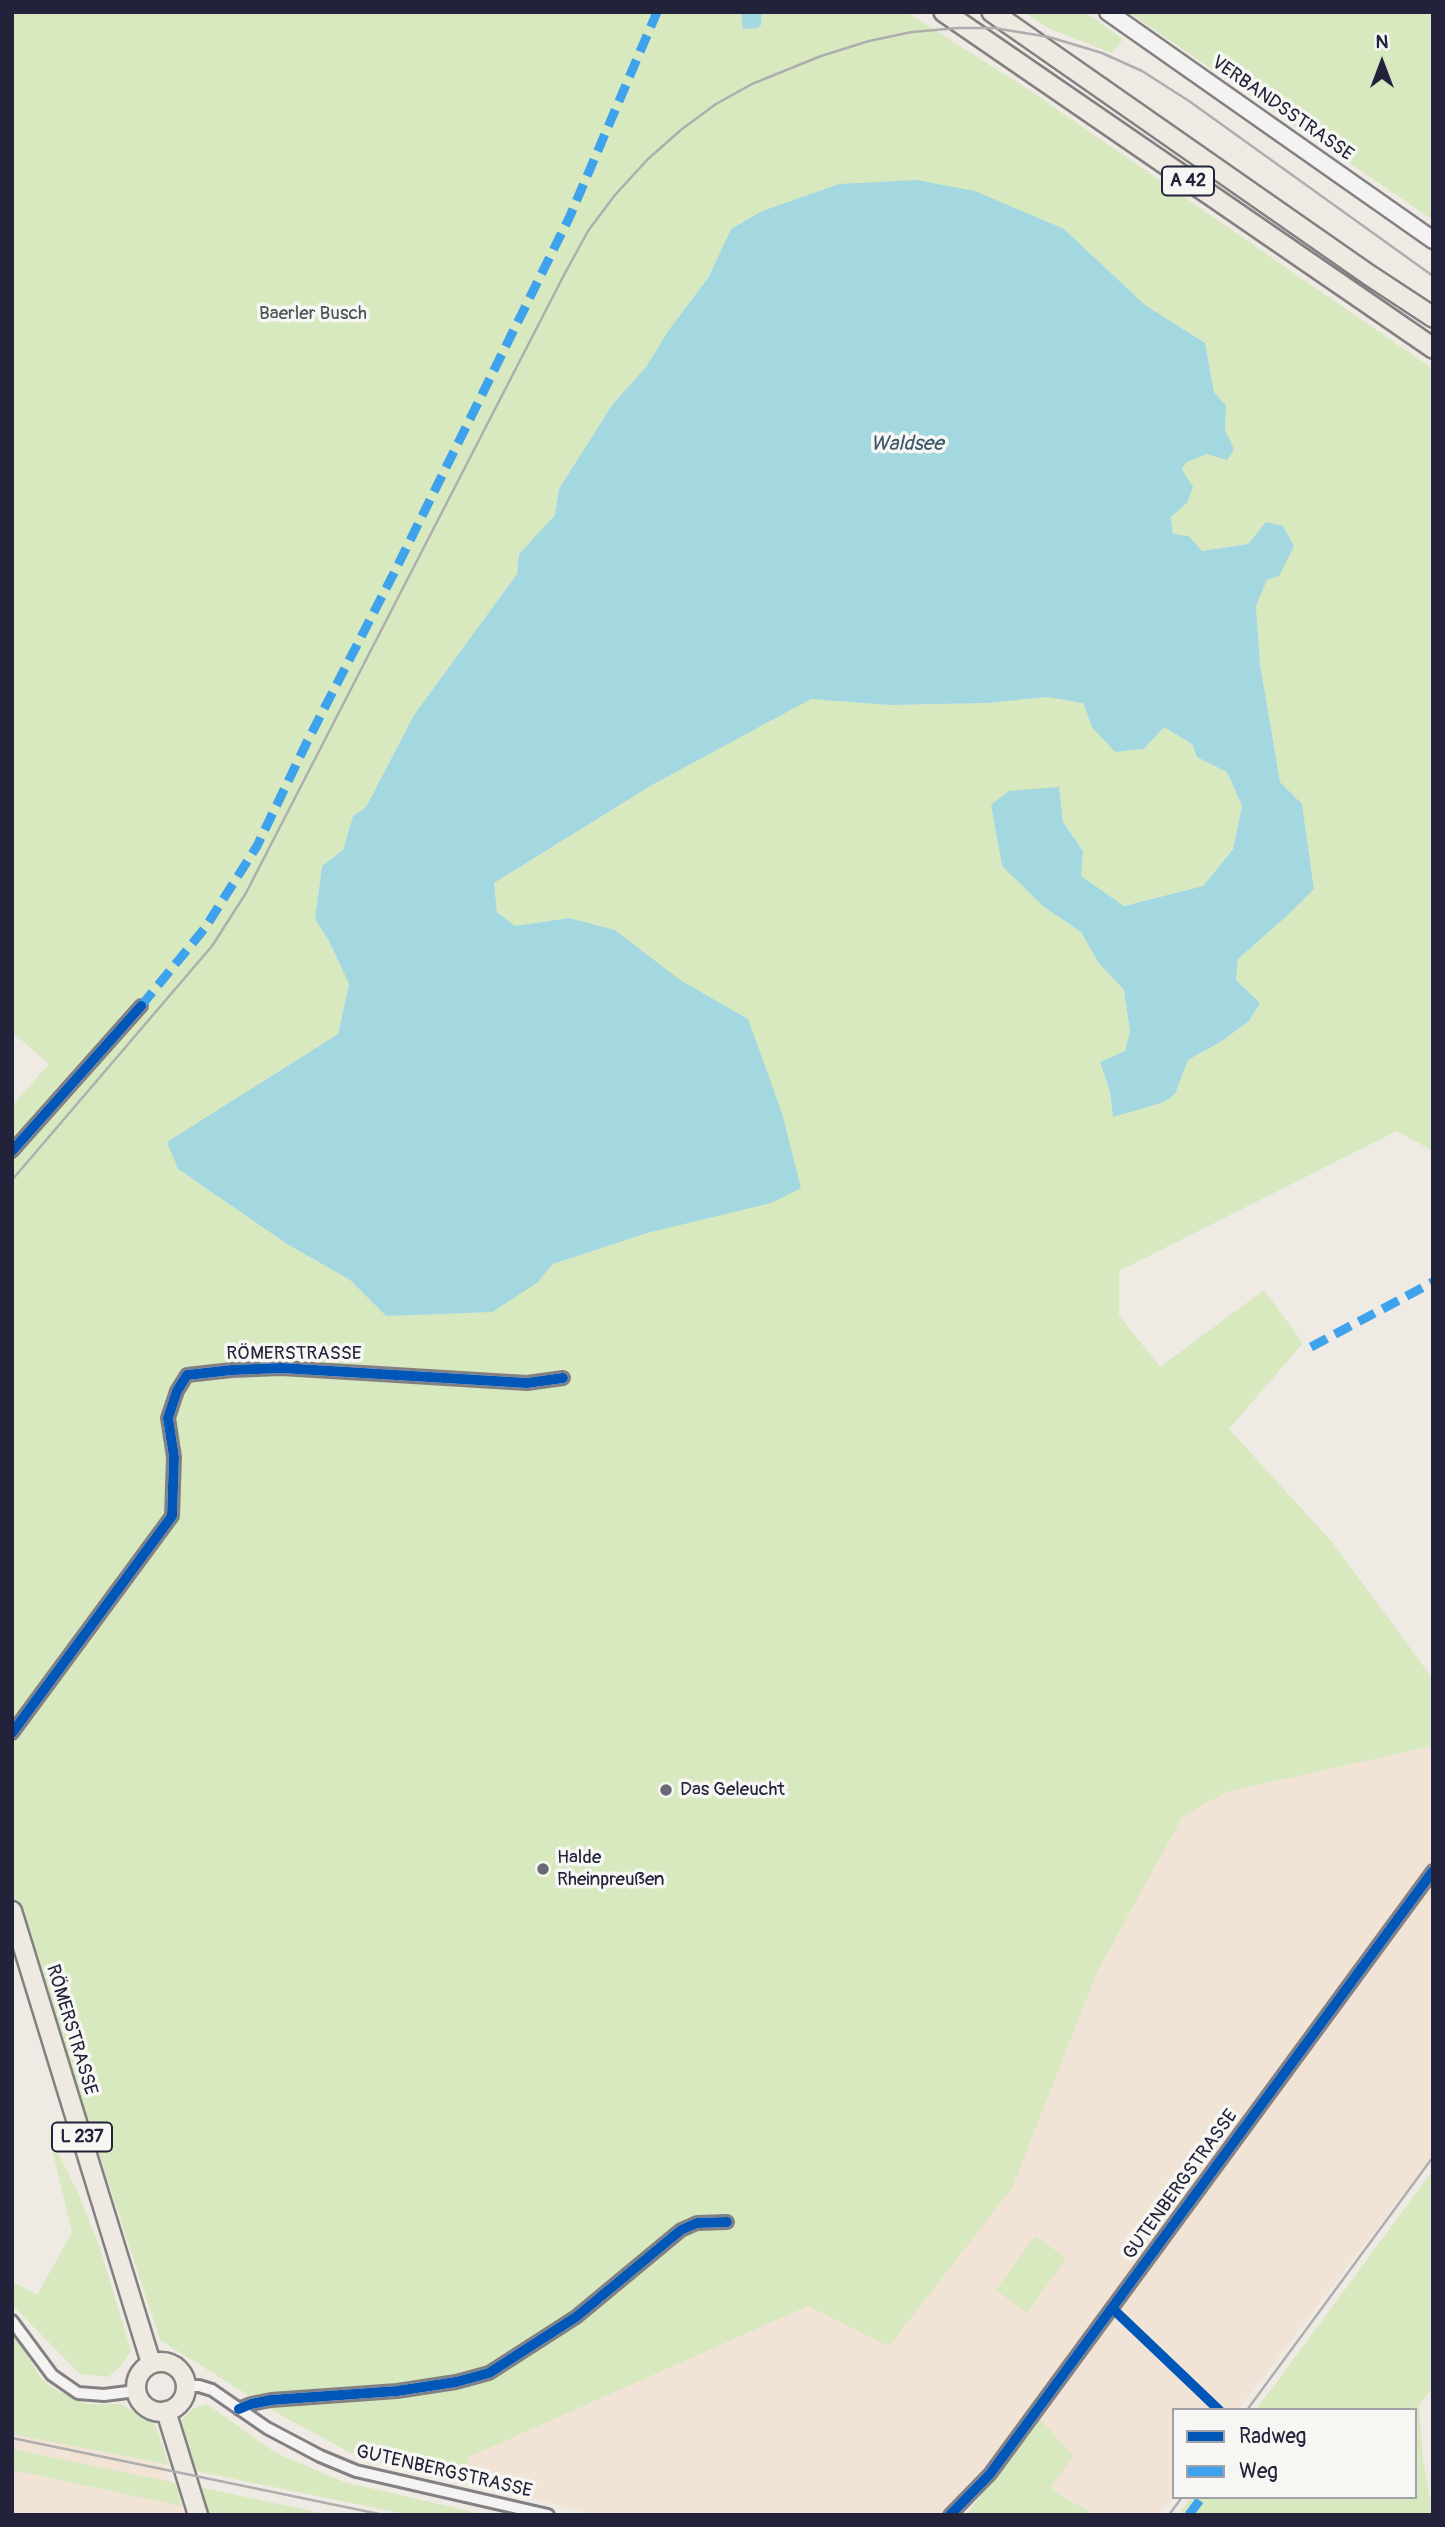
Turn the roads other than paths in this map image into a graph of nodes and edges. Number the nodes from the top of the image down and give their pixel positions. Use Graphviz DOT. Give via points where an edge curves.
graph roads {
  1 [pos="944,12"];
  2 [pos="992,12"];
  3 [pos="1108,12"];
  4 [pos="1433,240"];
  5 [pos="1433,317"];
  6 [pos="1433,348"];
  7 [pos="141,1006"];
  8 [pos="12,1151"];
  9 [pos="563,1378"];
  10 [pos="12,1733"];
  11 [pos="1433,1871"];
  12 [pos="12,1911"];
  13 [pos="727,2222"];
  14 [pos="12,2321"];
  15 [pos="151,2363"];
  16 [pos="186,2386"];
  17 [pos="136,2392"];
  18 [pos="239,2409"];
  19 [pos="166,2412"];
  20 [pos="198,2515"];
  21 [pos="548,2515"];
  22 [pos="950,2515"];
  1 -- 6 [label="highway, A 42"];
  2 -- 5 [label="highway, A 42"];
  3 -- 4 [label="main road, VERBANDSSTRASSE"];
  7 -- 8 [label="street"];
  9 -- 10 [label="street, RÖMERSTRASSE" via="527,1382 281,1368 187,1375 168,1418 174,1457 172,1516"];
  11 -- 22 [label="street, GUTENBERGSTRASSE" via="990,2474"];
  12 -- 15 [label="main road, RÖMERSTRASSE / L 237"];
  13 -- 18 [label="street" via="697,2223 681,2230 576,2317 489,2373 397,2392 271,2400"];
  14 -- 17 [label="street" via="52,2375 78,2393"];
  15 -- 16 [label="main road" via="175,2366"];
  15 -- 17 [label="main road" via="137,2377"];
  16 -- 18 [label="street, GUTENBERGSTRASSE" via="212,2390"];
  16 -- 19 [label="main road" via="179,2405"];
  17 -- 19 [label="main road" via="144,2405"];
  18 -- 21 [label="street, GUTENBERGSTRASSE" via="287,2439 356,2472"];
  19 -- 20 [label="main road"];
}
